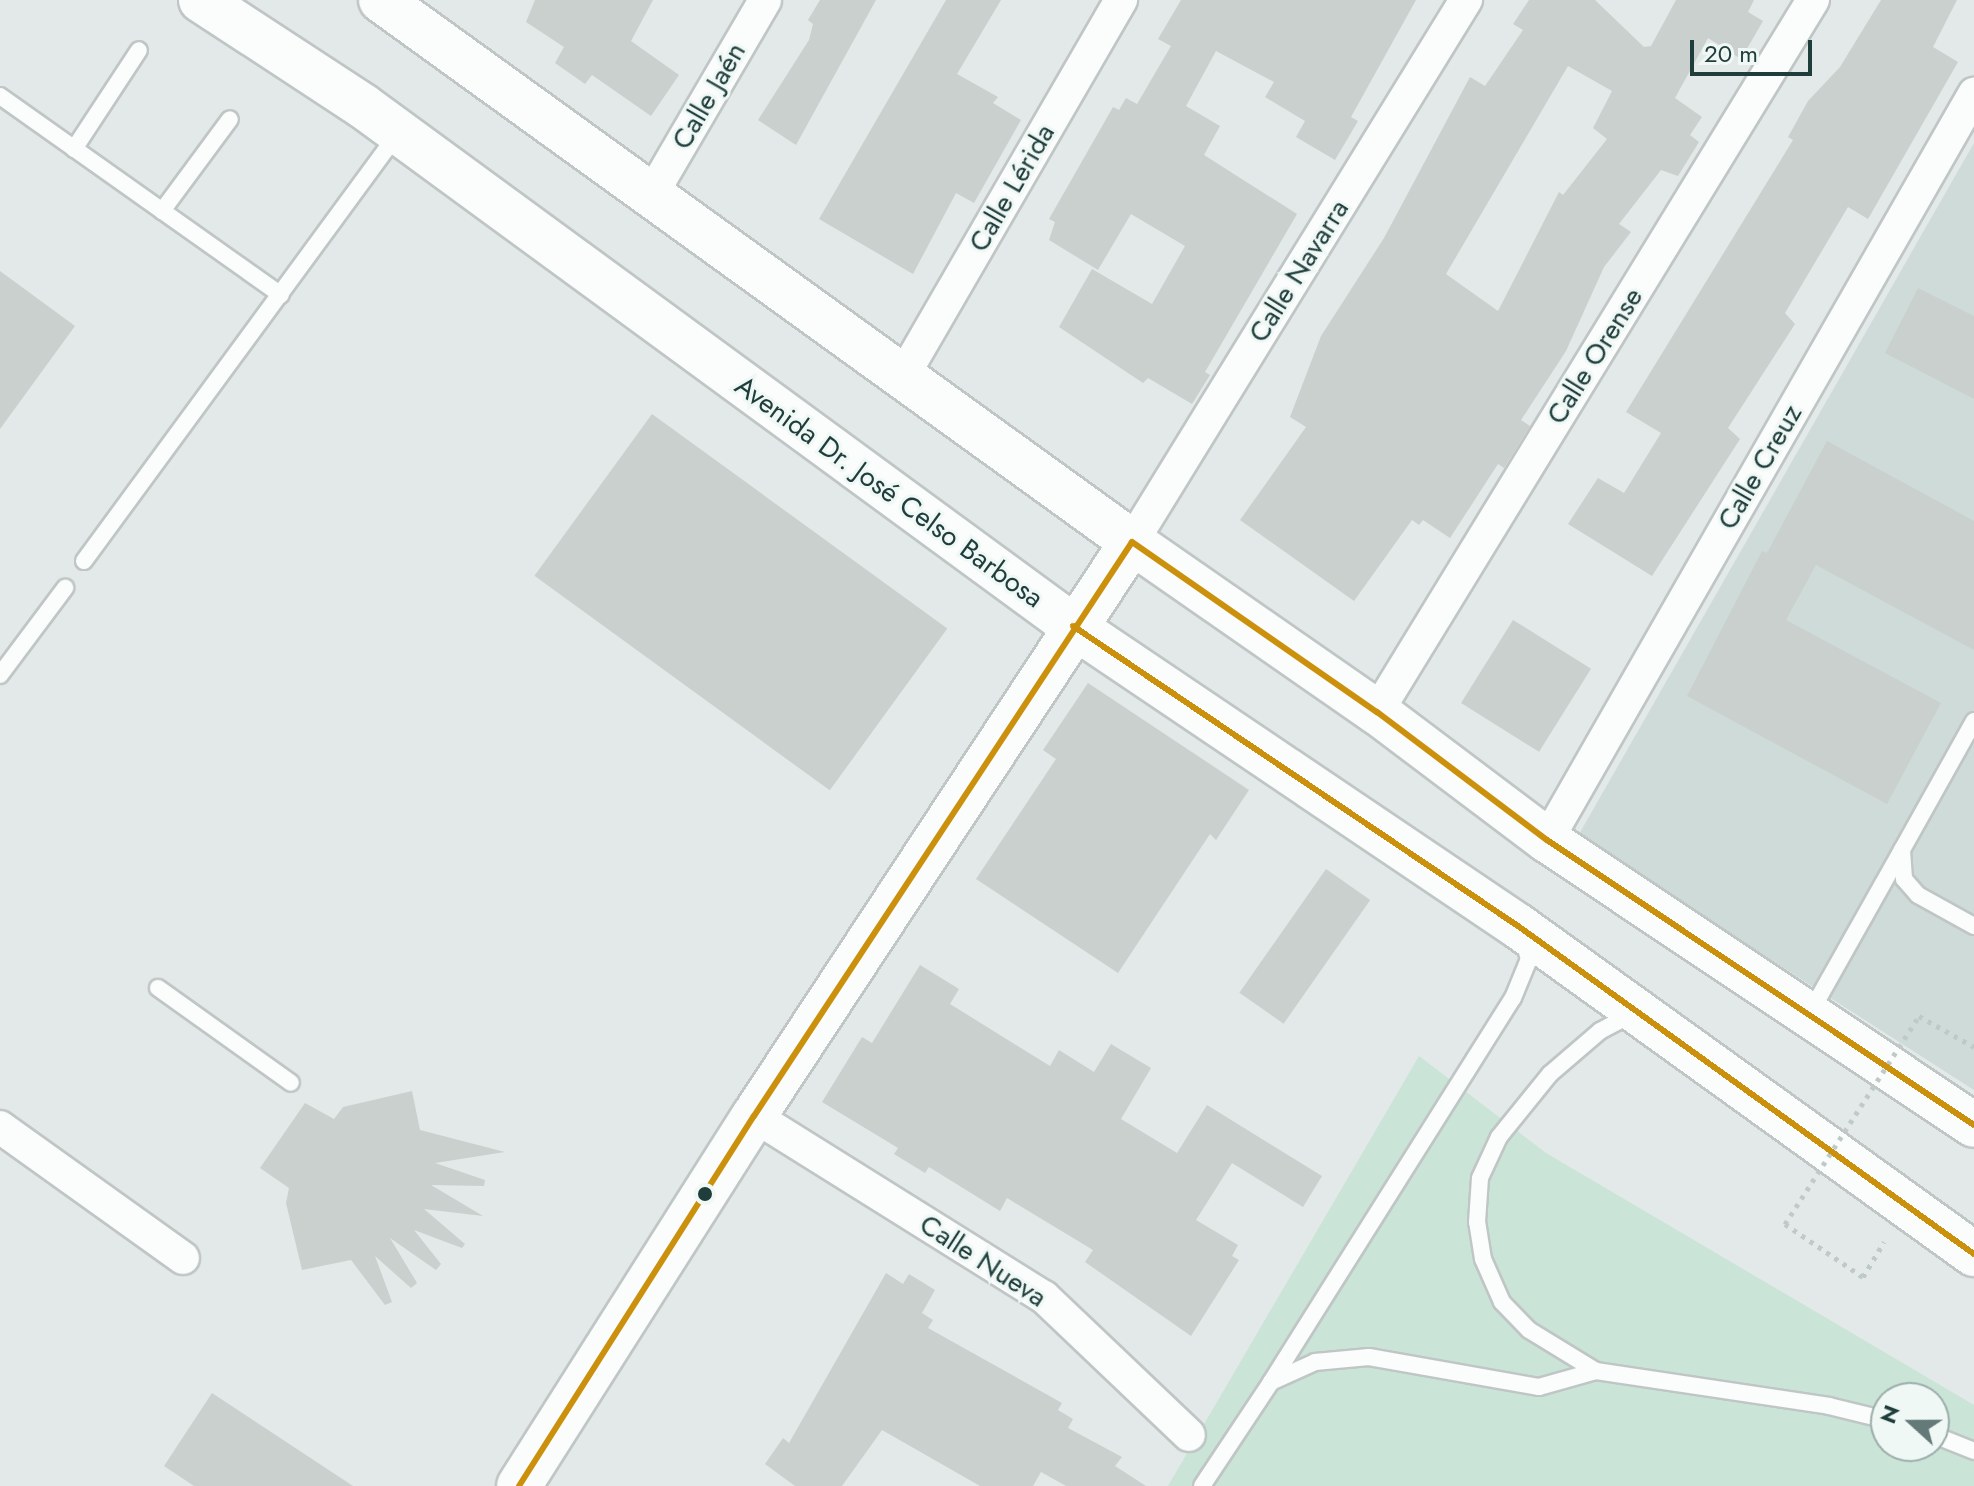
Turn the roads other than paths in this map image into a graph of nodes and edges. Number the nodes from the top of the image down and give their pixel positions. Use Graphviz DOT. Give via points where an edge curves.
graph roads {
  1 [pos="201,0"];
  2 [pos="765,0"];
  3 [pos="1121,0"];
  4 [pos="1466,0"];
  5 [pos="1813,0"];
  6 [pos="401,5"];
  7 [pos="139,50"];
  8 [pos="1974,94"];
  9 [pos="0,96"];
  10 [pos="230,119"];
  11 [pos="398,132"];
  12 [pos="74,149"];
  13 [pos="653,192"];
  14 [pos="162,211"];
  15 [pos="281,295"];
  16 [pos="903,376"];
  17 [pos="1132,542"];
  18 [pos="84,561"];
  19 [pos="65,588"];
  20 [pos="1073,626"];
  21 [pos="0,675"];
  22 [pos="1377,712"];
  23 [pos="1974,721"];
  24 [pos="1547,840"];
  25 [pos="1902,850"];
  26 [pos="1518,926"];
  27 [pos="1974,926"];
  28 [pos="158,988"];
  29 [pos="1638,1011"];
  30 [pos="1809,1014"];
  31 [pos="291,1083"];
  32 [pos="754,1116"];
  33 [pos="1974,1125"];
  34 [pos="0,1127"];
  35 [pos="1974,1254"];
  36 [pos="183,1258"];
  37 [pos="1596,1371"];
  38 [pos="1271,1382"];
  39 [pos="1870,1416"];
  40 [pos="1189,1435"];
  41 [pos="1950,1441"];
  42 [pos="1974,1451"];
  43 [pos="519,1486"];
  44 [pos="1202,1486"];
  1 -- 11 [label="main road, Avenida Dr. José Celso Barbosa"];
  2 -- 13 [label="street, Calle Jaén"];
  3 -- 16 [label="street, Calle Lérida"];
  4 -- 17 [label="street, Calle Navarra"];
  5 -- 22 [label="street, Calle Orense"];
  6 -- 13 [label="main road"];
  7 -- 12 [label="lane"];
  8 -- 24 [label="street, Calle Creuz"];
  9 -- 12 [label="lane"];
  10 -- 14 [label="lane"];
  11 -- 15 [label="lane"];
  11 -- 20 [label="main road, Avenida Dr. José Celso Barbosa"];
  12 -- 14 [label="lane"];
  13 -- 16 [label="main road"];
  14 -- 15 [label="lane"];
  15 -- 18 [label="lane"];
  16 -- 17 [label="main road"];
  17 -- 20 [label="main road"];
  17 -- 22 [label="main road"];
  19 -- 21 [label="lane"];
  20 -- 26 [label="main road, Avenida Dr. José Celso Barbosa"];
  20 -- 32 [label="main road"];
  22 -- 24 [label="main road"];
  23 -- 25 [label="lane"];
  24 -- 30 [label="main road"];
  25 -- 27 [label="lane" via="1904,879 1918,895"];
  25 -- 30 [label="lane"];
  26 -- 29 [label="main road, Avenida Dr. José Celso Barbosa"];
  26 -- 38 [label="lane" via="1529,959 1513,998"];
  28 -- 31 [label="lane"];
  29 -- 35 [label="main road, Avenida Dr. José Celso Barbosa"];
  29 -- 37 [label="lane" via="1600,1031 1550,1074 1499,1137 1480,1178 1477,1222 1483,1259 1502,1302 1529,1330"];
  30 -- 33 [label="main road"];
  32 -- 40 [label="street, Calle Nueva" via="1044,1297"];
  32 -- 43 [label="main road"];
  34 -- 36 [label="street"];
  37 -- 38 [label="lane" via="1539,1387 1369,1357 1315,1362"];
  37 -- 39 [label="lane"];
  38 -- 44 [label="lane"];
  41 -- 42 [label="lane"];
}
